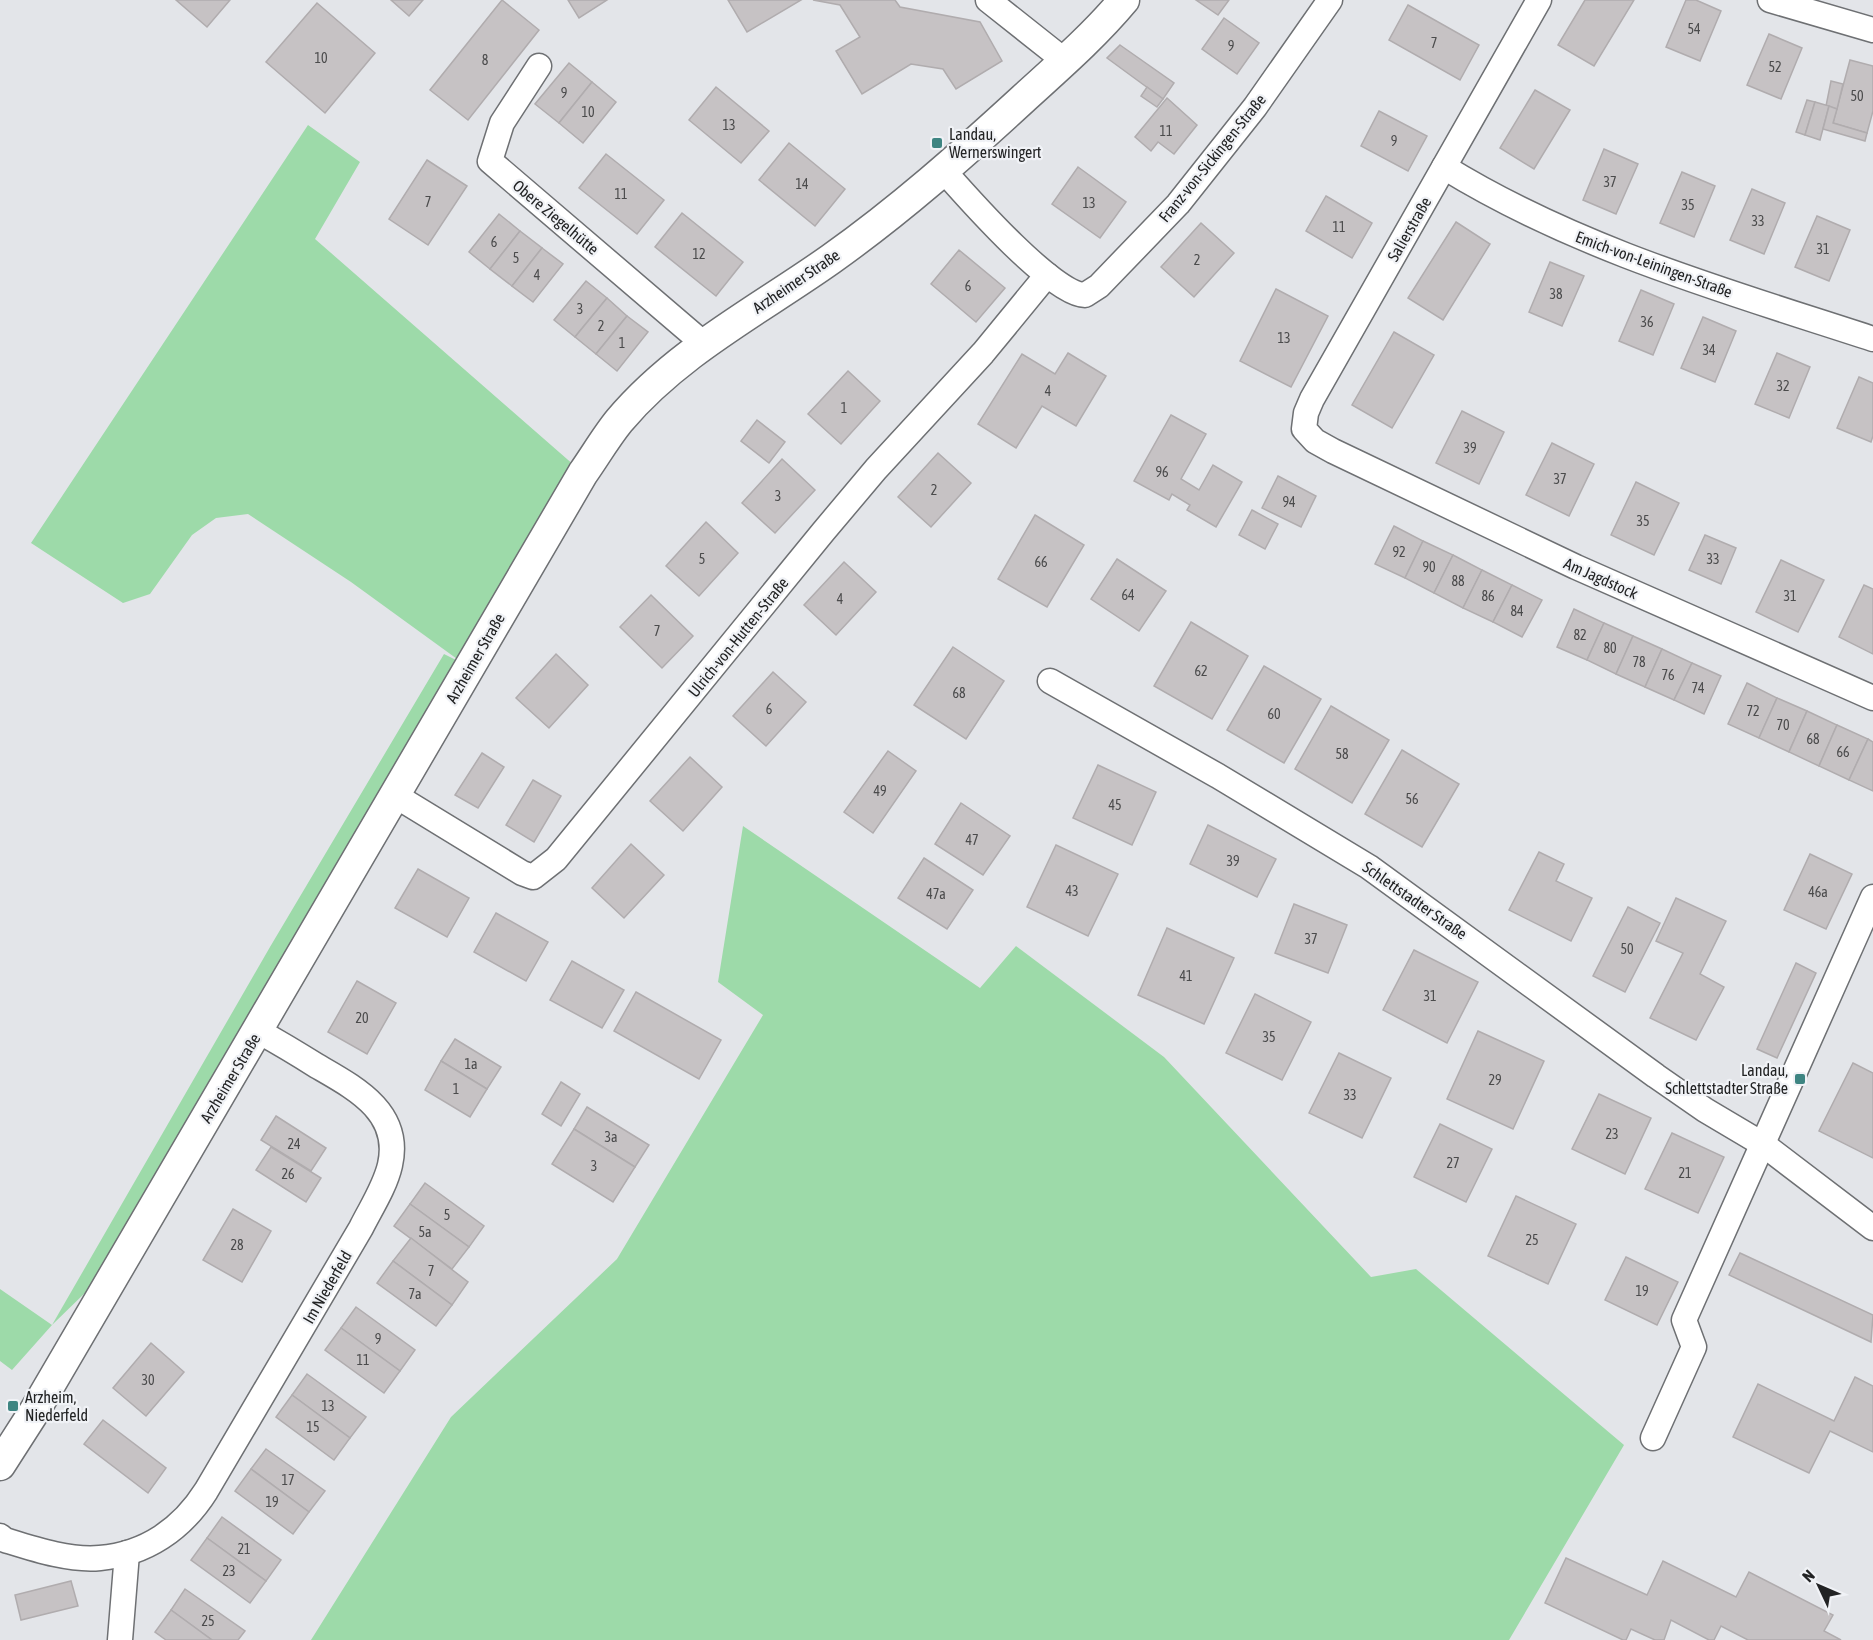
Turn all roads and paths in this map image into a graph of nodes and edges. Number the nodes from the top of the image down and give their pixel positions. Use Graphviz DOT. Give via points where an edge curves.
graph roads {
  1 [pos="988,0"];
  2 [pos="1124,0"];
  3 [pos="1330,0"];
  4 [pos="1539,0"];
  5 [pos="1770,0"];
  6 [pos="1873,30"];
  7 [pos="1065,61"];
  8 [pos="539,66"];
  9 [pos="1444,167"];
  10 [pos="944,171"];
  11 [pos="1047,275"];
  12 [pos="1873,339"];
  13 [pos="704,344"];
  14 [pos="1333,451"];
  15 [pos="1050,681"];
  16 [pos="1873,698"];
  17 [pos="396,796"];
  18 [pos="1873,897"];
  19 [pos="258,1031"];
  20 [pos="1764,1145"];
  21 [pos="1873,1228"];
  22 [pos="1653,1438"];
  23 [pos="0,1466"];
  24 [pos="0,1536"];
  25 [pos="127,1553"];
  26 [pos="120,1640"];
  1 -- 7 [label="street"];
  2 -- 7 [label="street, Arzheimer Straße"];
  3 -- 11 [label="street, Franz-von-Sickingen-Straße" via="1255,107 1178,204 1099,286 1081,295"];
  4 -- 9 [label="street, Salierstraße"];
  5 -- 6 [label="street"];
  7 -- 10 [label="street, Arzheimer Straße"];
  8 -- 13 [label="street, Obere Ziegelhütte" via="502,123 490,161"];
  9 -- 12 [label="street, Emich-von-Leiningen-Straße" via="1568,232 1684,278"];
  9 -- 14 [label="street, Salierstraße" via="1311,399 1304,429"];
  10 -- 11 [label="street, Franz-von-Sickingen-Straße"];
  10 -- 13 [label="street, Arzheimer Straße" via="830,260"];
  11 -- 17 [label="street, Ulrich-von-Hutten-Straße" via="983,353 876,469 544,871 533,877 522,873"];
  13 -- 17 [label="street, Arzheimer Straße" via="643,397 602,445"];
  14 -- 16 [label="street, Am Jagdstock" via="1566,562"];
  15 -- 20 [label="street, Schlettstadter Straße" via="1369,867 1656,1076"];
  17 -- 19 [label="street, Arzheimer Straße"];
  18 -- 20 [label="street"];
  19 -- 23 [label="street, Arzheimer Straße"];
  19 -- 25 [label="street, Im Niederfeld" via="356,1088 368,1099 387,1126 390,1164 362,1228 195,1508 158,1540"];
  20 -- 21 [label="street, Schlettstadter Straße"];
  20 -- 22 [label="street" via="1684,1320 1694,1347"];
  24 -- 25 [label="street, Im Niederfeld" via="27,1547 85,1558"];
  25 -- 26 [label="street"];
}
